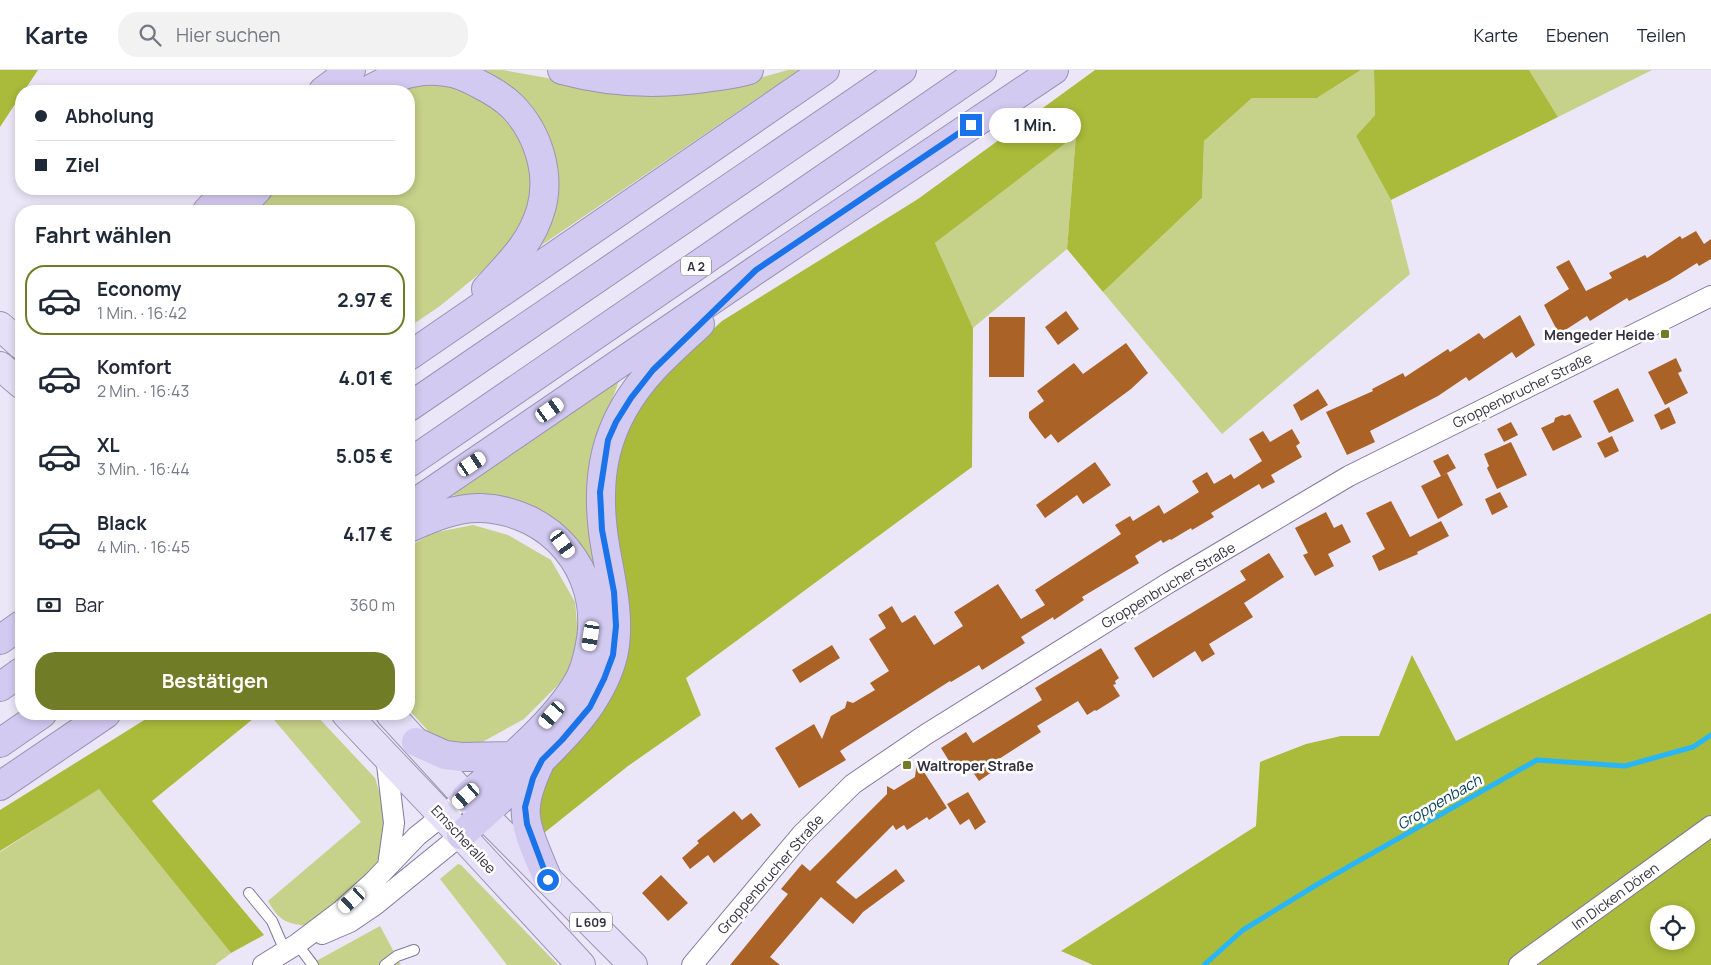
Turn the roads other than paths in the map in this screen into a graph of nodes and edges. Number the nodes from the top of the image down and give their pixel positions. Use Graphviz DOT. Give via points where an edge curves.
graph roads {
  1 [pos="351,70"];
  2 [pos="562,70"];
  3 [pos="750,70"];
  4 [pos="825,70"];
  5 [pos="902,70"];
  6 [pos="982,70"];
  7 [pos="1054,70"];
  8 [pos="331,85"];
  9 [pos="378,85"];
  10 [pos="222,195"];
  11 [pos="252,195"];
  12 [pos="213,205"];
  13 [pos="243,205"];
  14 [pos="756,270"];
  15 [pos="1711,296"];
  16 [pos="0,326"];
  17 [pos="452,327"];
  18 [pos="15,340"];
  19 [pos="415,352"];
  20 [pos="0,366"];
  21 [pos="15,379"];
  22 [pos="415,403"];
  23 [pos="415,459"];
  24 [pos="415,502"];
  25 [pos="415,525"];
  26 [pos="15,629"];
  27 [pos="0,640"];
  28 [pos="15,676"];
  29 [pos="0,687"];
  30 [pos="33,720"];
  31 [pos="97,720"];
  32 [pos="352,720"];
  33 [pos="396,720"];
  34 [pos="416,742"];
  35 [pos="0,743"];
  36 [pos="386,756"];
  37 [pos="512,756"];
  38 [pos="542,760"];
  39 [pos="0,786"];
  40 [pos="475,806"];
  41 [pos="452,826"];
  42 [pos="1711,826"];
  43 [pos="388,866"];
  44 [pos="548,880"];
  45 [pos="249,893"];
  46 [pos="291,948"];
  47 [pos="414,950"];
  48 [pos="262,965"];
  49 [pos="313,965"];
  50 [pos="385,965"];
  51 [pos="581,965"];
  52 [pos="633,965"];
  53 [pos="692,965"];
  54 [pos="1519,965"];
  1 -- 8 [label="highway"];
  2 -- 3 [label="highway" via="651,82 693,80"];
  4 -- 17 [label="highway"];
  5 -- 22 [label="highway"];
  6 -- 23 [label="highway, A 2"];
  7 -- 14 [label="highway"];
  9 -- 17 [label="highway" via="417,72 449,72 472,80 513,107 527,124 543,164 545,188 532,233 516,258"];
  10 -- 12 [label="highway"];
  11 -- 13 [label="highway"];
  14 -- 24 [label="highway"];
  14 -- 38 [label="highway" via="653,370 631,398 608,440 600,492 602,530 614,592 616,626 613,655 590,707"];
  15 -- 53 [label="street, Groppenbrucher Straße" via="1349,476 1170,582 925,735 853,784 809,827"];
  16 -- 18 [label="main road"];
  17 -- 19 [label="highway"];
  20 -- 21 [label="main road"];
  25 -- 37 [label="highway" via="452,512 480,508 503,511 544,527 563,544 578,566 590,596 593,624 581,675 541,728"];
  26 -- 27 [label="highway"];
  28 -- 29 [label="highway"];
  30 -- 35 [label="highway"];
  31 -- 39 [label="highway"];
  32 -- 36 [label="main road, Emscherallee / L 609"];
  33 -- 34 [label="main road, L 609"];
  34 -- 37 [label="highway" via="445,755"];
  34 -- 40 [label="main road, L 609"];
  36 -- 41 [label="main road, Emscherallee / L 609"];
  36 -- 43 [label="street" via="394,823"];
  37 -- 40 [label="highway"];
  38 -- 40 [label="highway"];
  38 -- 44 [label="highway" via="525,807 527,824"];
  40 -- 41 [label="highway"];
  40 -- 44 [label="main road, L 609"];
  41 -- 43 [label="street" via="418,836"];
  41 -- 46 [label="street" via="376,905 350,922"];
  41 -- 51 [label="main road, Emscherallee / L 609"];
  42 -- 54 [label="street, Im Dicken Dören"];
  43 -- 46 [label="street" via="342,910"];
  44 -- 52 [label="main road, L 609"];
  45 -- 46 [label="lane"];
  46 -- 48 [label="street"];
  46 -- 49 [label="lane"];
  47 -- 50 [label="lane" via="396,956"];
}
